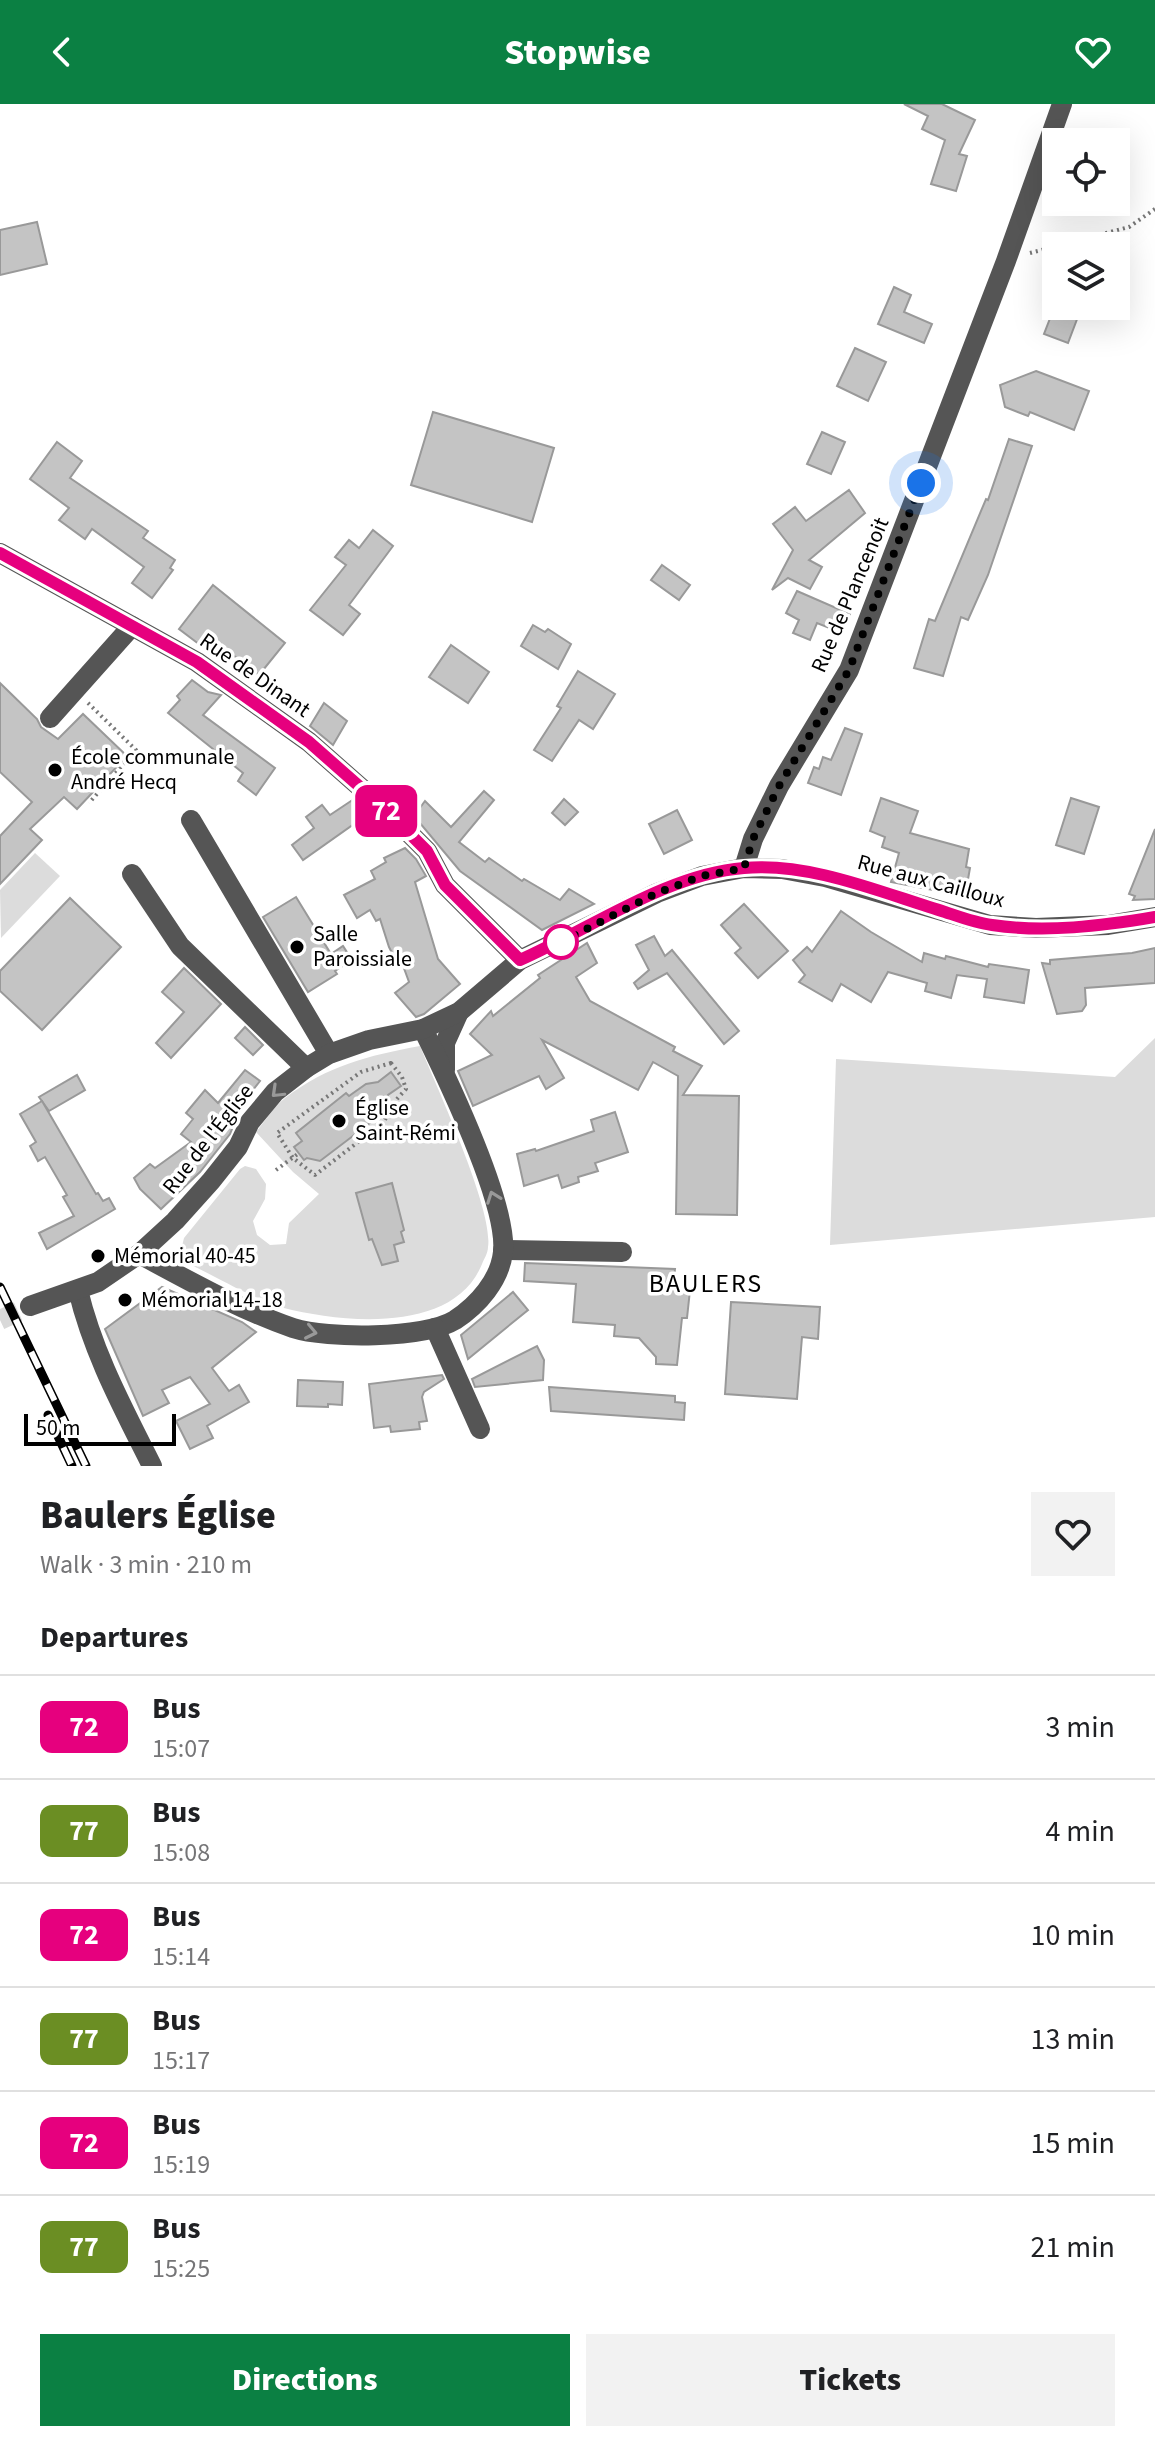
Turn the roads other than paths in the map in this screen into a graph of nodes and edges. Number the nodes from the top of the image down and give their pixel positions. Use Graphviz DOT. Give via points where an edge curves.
graph roads {
  1 [pos="1062,104"];
  2 [pos="0,553"];
  3 [pos="132,626"];
  4 [pos="50,718"];
  5 [pos="191,820"];
  6 [pos="744,868"];
  7 [pos="132,874"];
  8 [pos="1155,917"];
  9 [pos="520,960"];
  10 [pos="466,1006"];
  11 [pos="423,1029"];
  12 [pos="329,1054"];
  13 [pos="306,1068"];
  14 [pos="445,1074"];
  15 [pos="503,1250"];
  16 [pos="622,1252"];
  17 [pos="139,1254"];
  18 [pos="78,1290"];
  19 [pos="30,1306"];
  20 [pos="435,1328"];
  21 [pos="480,1429"];
  22 [pos="152,1466"];
  1 -- 6 [label="street, Rue de Plancenoit" via="849,670 779,786"];
  2 -- 3 [label="street, Rue de Dinant"];
  3 -- 4 [label="street"];
  3 -- 9 [label="street, Rue de Dinant" via="197,662 309,742 427,851 445,885"];
  5 -- 12 [label="street"];
  6 -- 8 [label="street, Rue aux Cailloux" via="825,877 990,925 1108,925"];
  6 -- 9 [label="street, Rue aux Cailloux" via="657,893"];
  7 -- 13 [label="street" via="180,946"];
  9 -- 10 [label="street, Rue aux Cailloux"];
  10 -- 11 [label="street, Rue de l'Église"];
  10 -- 14 [label="street" via="445,1043"];
  11 -- 12 [label="street, Rue de l'Église"];
  11 -- 14 [label="street"];
  12 -- 13 [label="street, Rue de l'Église"];
  13 -- 17 [label="street, Rue de l'Église, one-way" via="275,1092 211,1181"];
  15 -- 14 [label="street, one-way" via="499,1215"];
  15 -- 16 [label="street"];
  15 -- 20 [label="street" via="487,1290 454,1321"];
  17 -- 18 [label="street, Rue de l'Église"];
  17 -- 20 [label="street, one-way" via="293,1328 321,1335"];
  18 -- 19 [label="street, Rue de l'Église"];
  18 -- 22 [label="street" via="105,1372"];
  20 -- 21 [label="street"];
}
